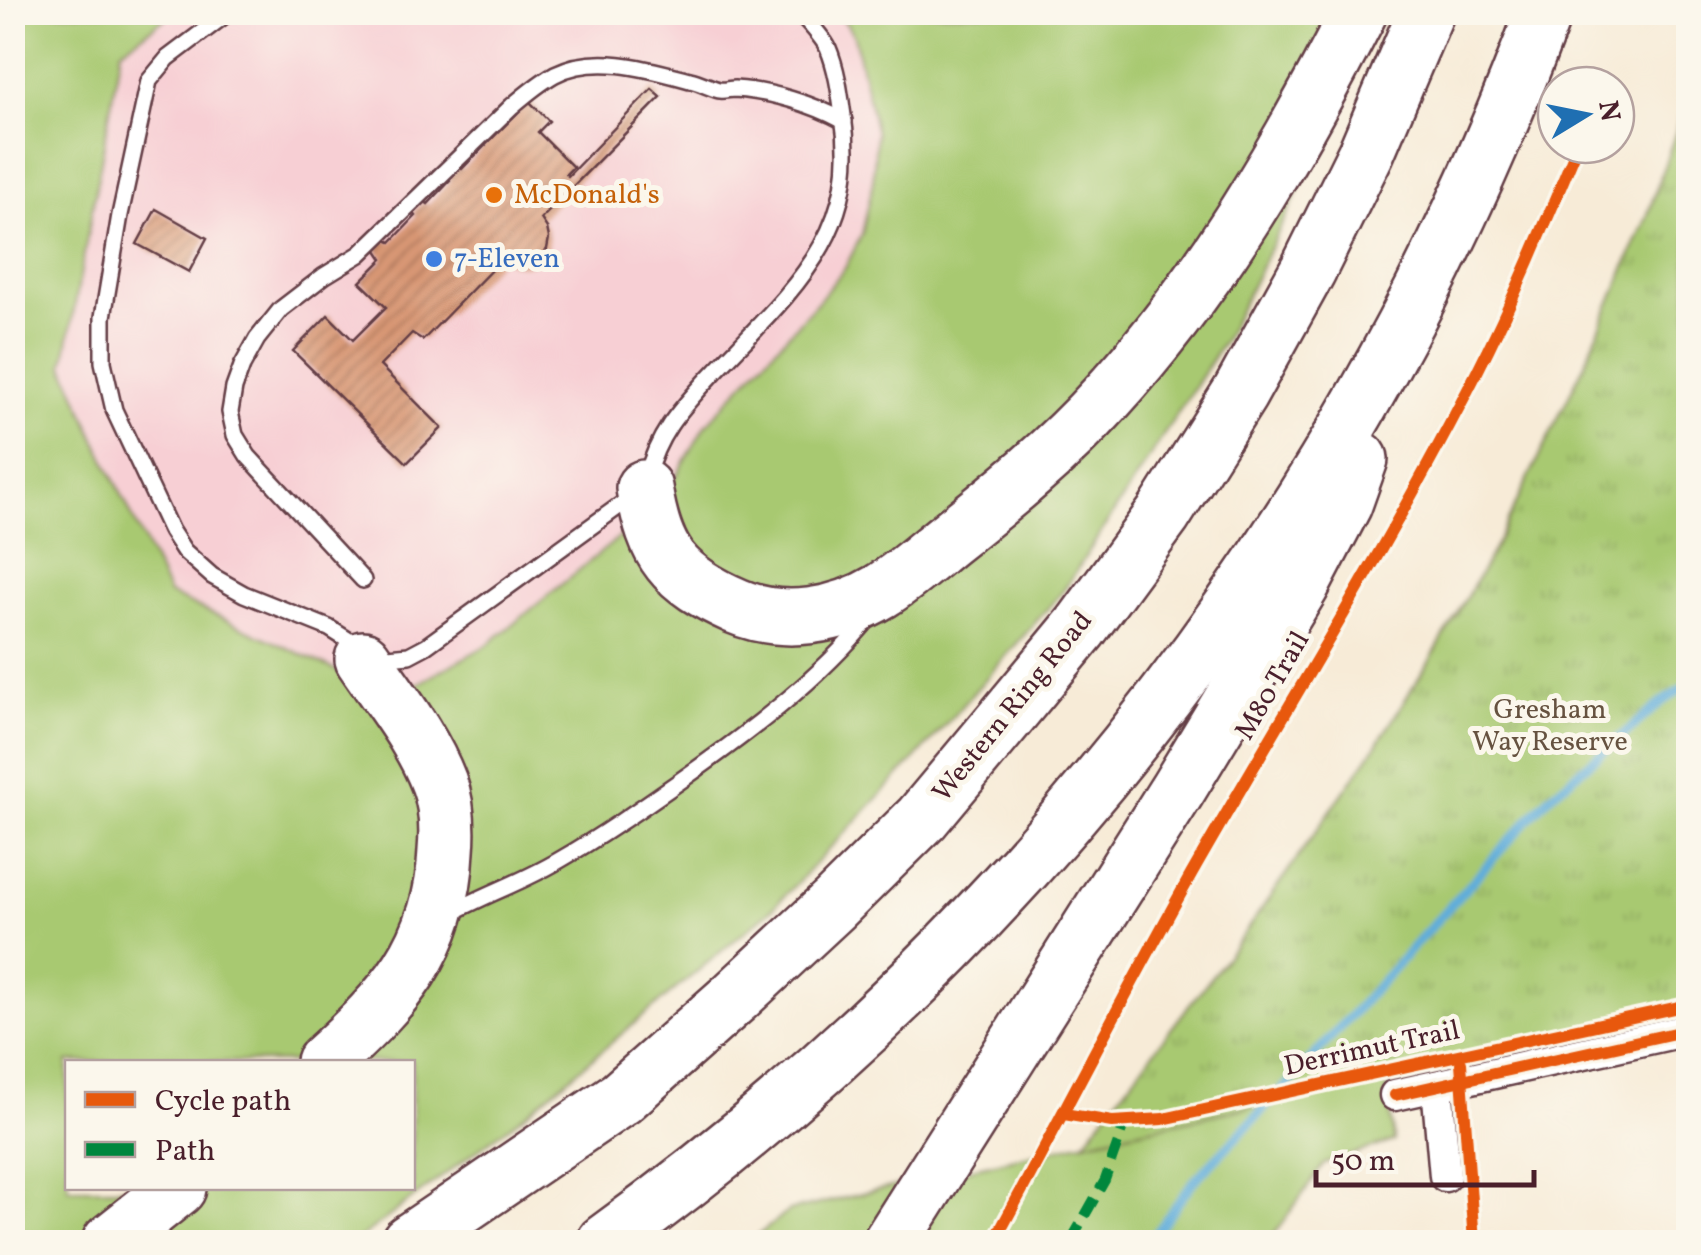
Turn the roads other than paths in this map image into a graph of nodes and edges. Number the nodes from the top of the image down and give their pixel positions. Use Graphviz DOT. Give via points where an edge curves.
graph roads {
  1 [pos="230,12"];
  2 [pos="799,12"];
  3 [pos="1359,12"];
  4 [pos="1426,12"];
  5 [pos="1544,12"];
  6 [pos="844,120"];
  7 [pos="1422,292"];
  8 [pos="644,488"];
  9 [pos="362,580"];
  10 [pos="880,592"];
  11 [pos="363,659"];
  12 [pos="432,926"];
  13 [pos="1688,1030"];
  14 [pos="326,1060"];
  15 [pos="1437,1086"];
  16 [pos="1395,1095"];
  17 [pos="1445,1176"];
  18 [pos="175,1190"];
  19 [pos="110,1242"];
  20 [pos="409,1242"];
  21 [pos="605,1242"];
  22 [pos="891,1242"];
  1 -- 11 [label="lane" via="168,58 149,81 103,317 105,373 114,410 184,551 228,586 348,640"];
  2 -- 6 [label="lane" via="827,47"];
  3 -- 10 [label="highway" via="1248,210 1158,335 1068,437"];
  4 -- 20 [label="highway, Western Ring Road" via="1366,152 1240,393 1163,515 1006,718 922,818 650,1073"];
  5 -- 7 [label="highway" via="1481,170"];
  6 -- 8 [label="lane" via="846,184 821,250 661,436"];
  6 -- 9 [label="lane" via="817,107 662,73 608,64 559,72 512,106 360,254 281,309 256,339 234,388 230,412 236,435"];
  7 -- 21 [label="highway" via="1338,446 1269,554 1124,754 906,992 720,1156"];
  7 -- 22 [label="highway" via="1344,504 1301,586"];
  8 -- 10 [label="highway" via="662,551 713,596 783,617 821,616"];
  8 -- 11 [label="lane" via="426,646 409,655"];
  10 -- 12 [label="lane" via="851,641 716,755 579,849"];
  11 -- 12 [label="highway" via="422,746 440,786 448,823 446,868"];
  12 -- 14 [label="highway" via="382,1008"];
  13 -- 15 [label="street"];
  15 -- 16 [label="street"];
  15 -- 17 [label="street"];
  18 -- 19 [label="highway"];
}
